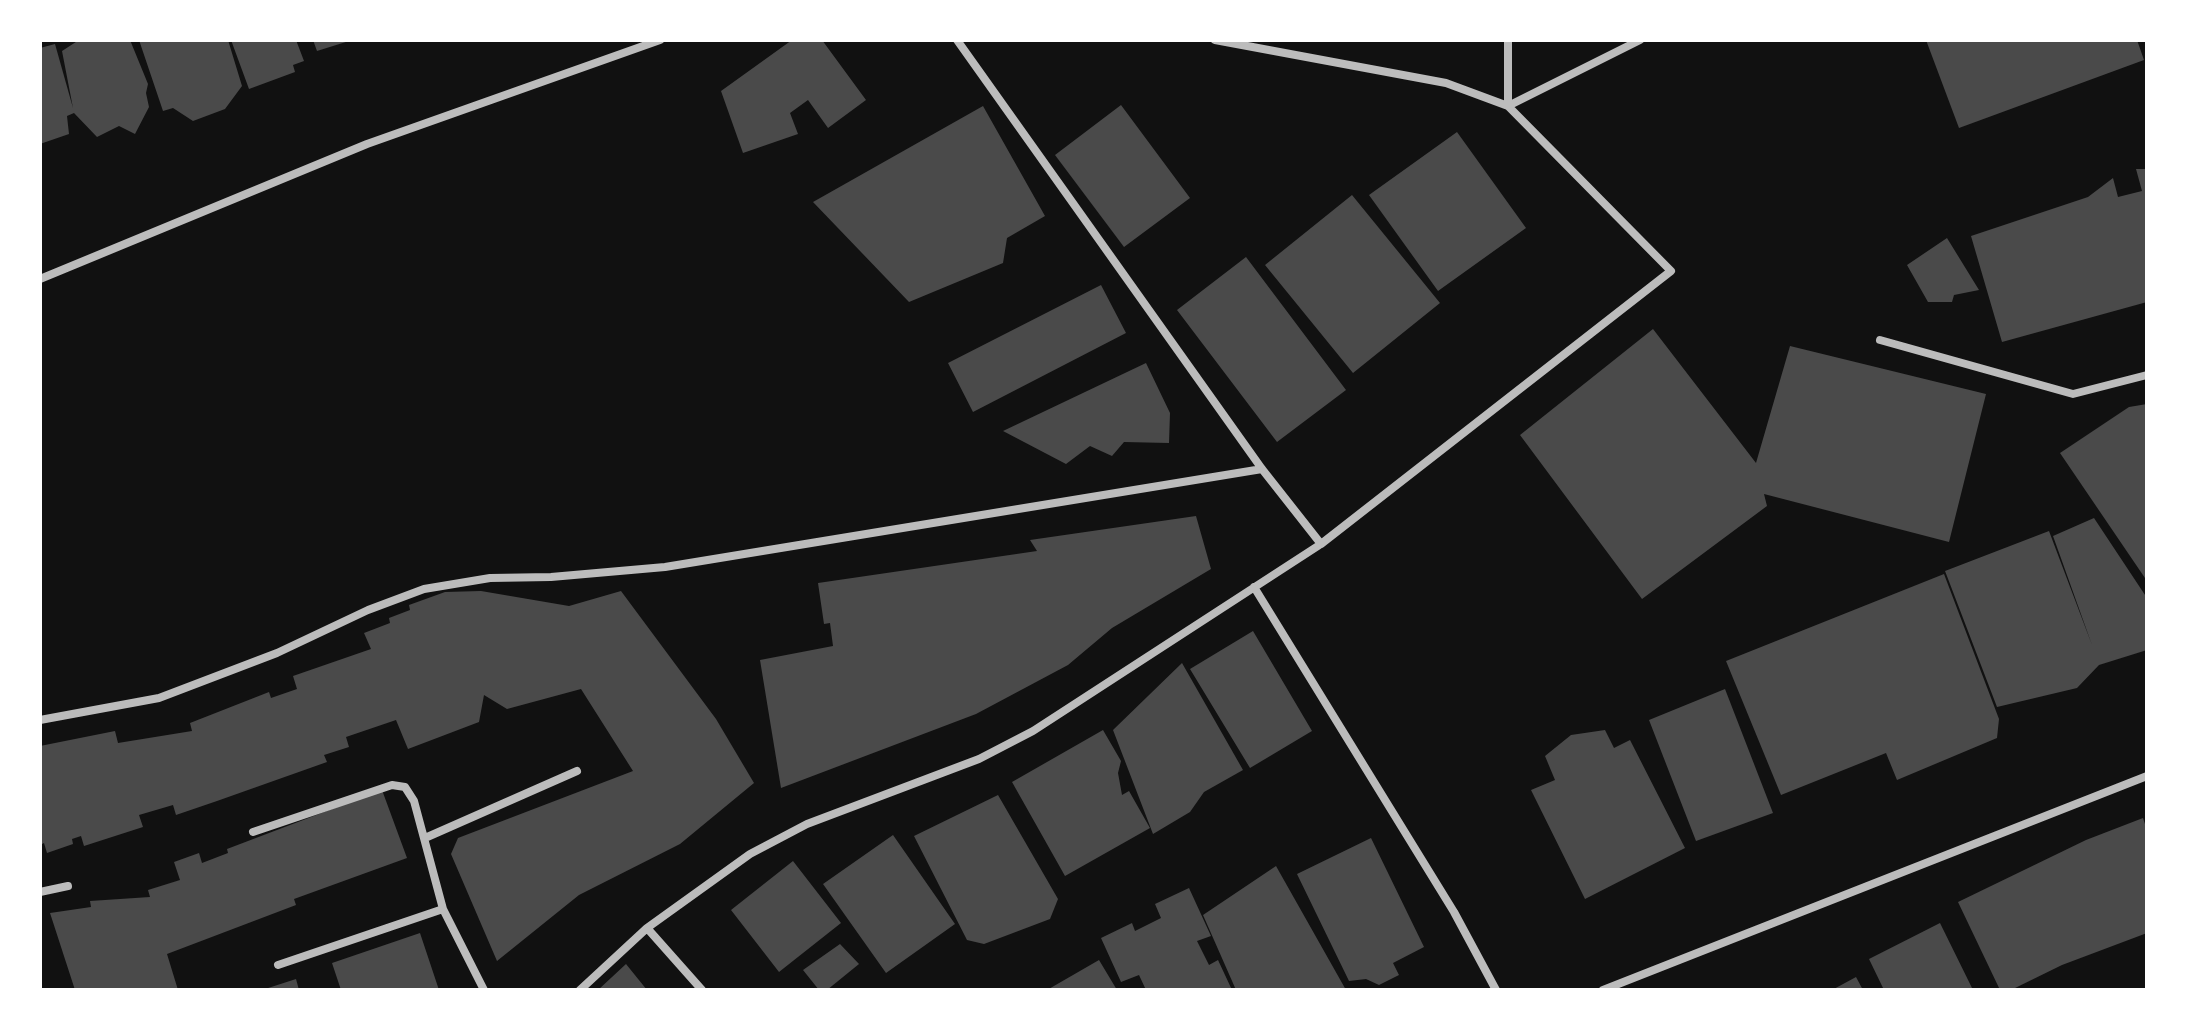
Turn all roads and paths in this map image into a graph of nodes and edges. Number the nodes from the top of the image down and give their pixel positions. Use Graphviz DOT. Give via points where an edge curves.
graph roads {
  1 [pos="660,40"];
  2 [pos="957,40"];
  3 [pos="1215,40"];
  4 [pos="1508,40"];
  5 [pos="1640,40"];
  6 [pos="1508,106"];
  7 [pos="40,279"];
  8 [pos="1880,340"];
  9 [pos="2147,375"];
  10 [pos="1262,469"];
  11 [pos="1321,544"];
  12 [pos="1254,587"];
  13 [pos="40,720"];
  14 [pos="577,771"];
  15 [pos="2147,776"];
  16 [pos="253,832"];
  17 [pos="425,838"];
  18 [pos="68,886"];
  19 [pos="40,892"];
  20 [pos="443,909"];
  21 [pos="647,928"];
  22 [pos="278,965"];
  23 [pos="484,990"];
  24 [pos="580,990"];
  25 [pos="702,990"];
  26 [pos="1496,990"];
  27 [pos="1603,990"];
  1 -- 7 [label="street" via="367,144"];
  2 -- 10 [label="street"];
  3 -- 6 [label="street" via="1446,83"];
  4 -- 6 [label="street"];
  5 -- 6 [label="street"];
  6 -- 11 [label="street" via="1671,271"];
  8 -- 9 [label="street" via="2073,394"];
  10 -- 11 [label="street"];
  10 -- 13 [label="street" via="665,567 490,578 424,589 159,698"];
  11 -- 12 [label="street"];
  12 -- 21 [label="street" via="1033,731 979,759 807,824 750,854"];
  12 -- 26 [label="street" via="1454,912"];
  14 -- 17 [label="street"];
  15 -- 27 [label="street"];
  16 -- 17 [label="street" via="392,785 405,787 414,801"];
  17 -- 20 [label="street"];
  18 -- 19 [label="street"];
  20 -- 22 [label="street"];
  20 -- 23 [label="street"];
  21 -- 24 [label="street"];
  21 -- 25 [label="street"];
}
